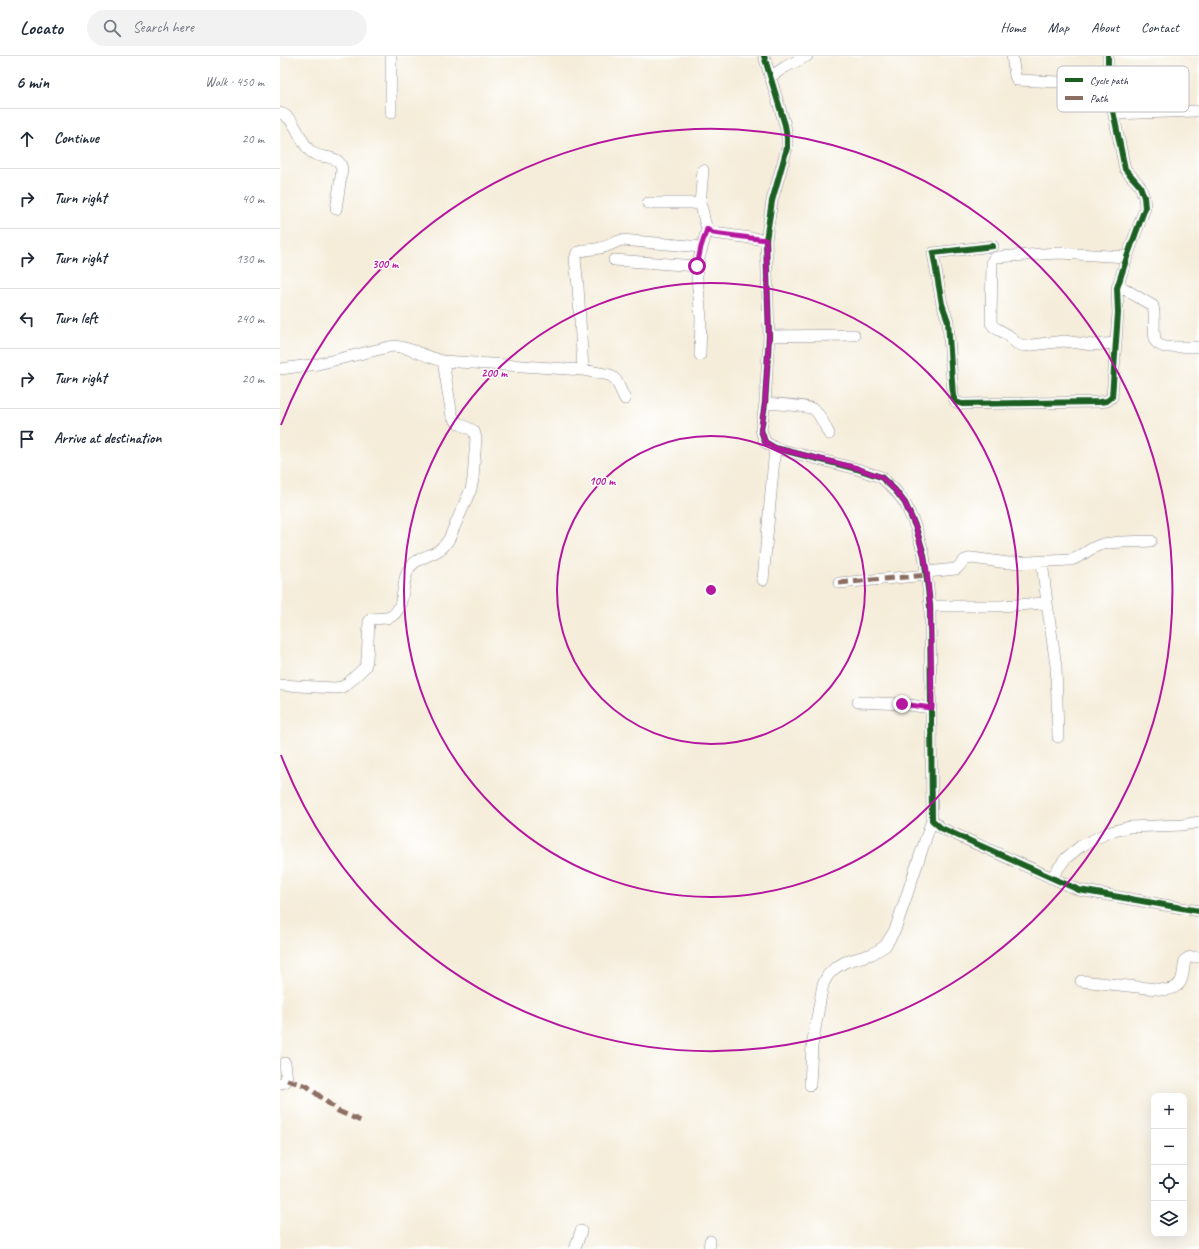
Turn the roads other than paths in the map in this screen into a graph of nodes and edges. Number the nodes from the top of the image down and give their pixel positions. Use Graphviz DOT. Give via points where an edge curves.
graph roads {
  1 [pos="391,56"];
  2 [pos="764,56"];
  3 [pos="807,56"];
  4 [pos="1012,56"];
  5 [pos="770,77"];
  6 [pos="1057,82"];
  7 [pos="1189,111"];
  8 [pos="1195,111"];
  9 [pos="1168,112"];
  10 [pos="280,113"];
  11 [pos="392,113"];
  12 [pos="1114,114"];
  13 [pos="703,170"];
  14 [pos="648,203"];
  15 [pos="700,204"];
  16 [pos="336,209"];
  17 [pos="707,229"];
  18 [pos="766,240"];
  19 [pos="992,246"];
  20 [pos="701,247"];
  21 [pos="1127,257"];
  22 [pos="614,260"];
  23 [pos="697,266"];
  24 [pos="1118,285"];
  25 [pos="854,335"];
  26 [pos="769,336"];
  27 [pos="1116,343"];
  28 [pos="1199,347"];
  29 [pos="700,355"];
  30 [pos="444,361"];
  31 [pos="280,369"];
  32 [pos="583,370"];
  33 [pos="625,399"];
  34 [pos="765,403"];
  35 [pos="829,434"];
  36 [pos="775,448"];
  37 [pos="1151,541"];
  38 [pos="1042,562"];
  39 [pos="928,573"];
  40 [pos="763,580"];
  41 [pos="839,583"];
  42 [pos="1047,603"];
  43 [pos="930,606"];
  44 [pos="280,684"];
  45 [pos="858,702"];
  46 [pos="932,708"];
  47 [pos="1058,737"];
  48 [pos="932,820"];
  49 [pos="1199,822"];
  50 [pos="1051,878"];
  51 [pos="1199,911"];
  52 [pos="1199,957"];
  53 [pos="1081,981"];
  54 [pos="285,1063"];
  55 [pos="280,1083"];
  56 [pos="810,1084"];
  57 [pos="581,1231"];
  58 [pos="575,1249"];
  1 -- 11 [label="street"];
  2 -- 5 [label="street"];
  3 -- 5 [label="street"];
  4 -- 6 [label="street" via="1017,80"];
  5 -- 18 [label="street" via="785,125 787,148 772,201"];
  7 -- 8 [label="street"];
  9 -- 12 [label="street"];
  10 -- 16 [label="street" via="289,118 312,153 337,160 341,164"];
  12 -- 21 [label="street" via="1125,169 1140,186 1145,202"];
  13 -- 15 [label="street"];
  14 -- 15 [label="street"];
  15 -- 17 [label="street"];
  17 -- 18 [label="street" via="713,233"];
  17 -- 20 [label="street"];
  18 -- 26 [label="street"];
  19 -- 27 [label="street" via="933,253 942,304 948,321 953,396 956,402 970,404 1107,401 1112,398 1113,392"];
  20 -- 23 [label="street"];
  20 -- 32 [label="street" via="622,240 602,248 577,253 575,259"];
  21 -- 24 [label="street"];
  21 -- 27 [label="street" via="1059,253 997,257 992,260 991,323 1016,343 1024,346 1064,341 1092,345"];
  22 -- 23 [label="street"];
  23 -- 29 [label="street" via="701,318"];
  24 -- 27 [label="street"];
  24 -- 28 [label="street" via="1153,306 1155,337 1160,346"];
  25 -- 26 [label="street"];
  26 -- 34 [label="street"];
  30 -- 31 [label="street" via="402,346 393,346 318,364"];
  30 -- 32 [label="street"];
  30 -- 44 [label="street" via="452,416 458,423 474,431 476,438 471,488 446,546 410,566 401,601 394,614 369,622 365,667 348,684 335,688"];
  32 -- 33 [label="street" via="610,375 616,380"];
  34 -- 35 [label="street" via="814,409"];
  34 -- 36 [label="street" via="761,430 765,442"];
  36 -- 39 [label="street" via="857,468 881,477 905,503 916,528"];
  36 -- 40 [label="street"];
  37 -- 38 [label="street" via="1102,544 1077,558"];
  38 -- 39 [label="street" via="1008,563 968,559 956,569"];
  38 -- 42 [label="street"];
  39 -- 41 [label="street"];
  39 -- 43 [label="street"];
  42 -- 43 [label="street"];
  42 -- 47 [label="street" via="1056,666"];
  43 -- 46 [label="street"];
  45 -- 46 [label="street"];
  46 -- 48 [label="street"];
  48 -- 50 [label="street" via="941,828"];
  48 -- 56 [label="street" via="895,930 885,946 872,954 845,962 835,968 823,984 812,1046"];
  49 -- 50 [label="street" via="1129,827 1107,833 1081,846 1066,858"];
  50 -- 51 [label="street" via="1079,890"];
  52 -- 53 [label="street" via="1192,956 1185,960 1180,983 1173,989"];
  54 -- 55 [label="street" via="287,1080"];
  57 -- 58 [label="street"];
}
